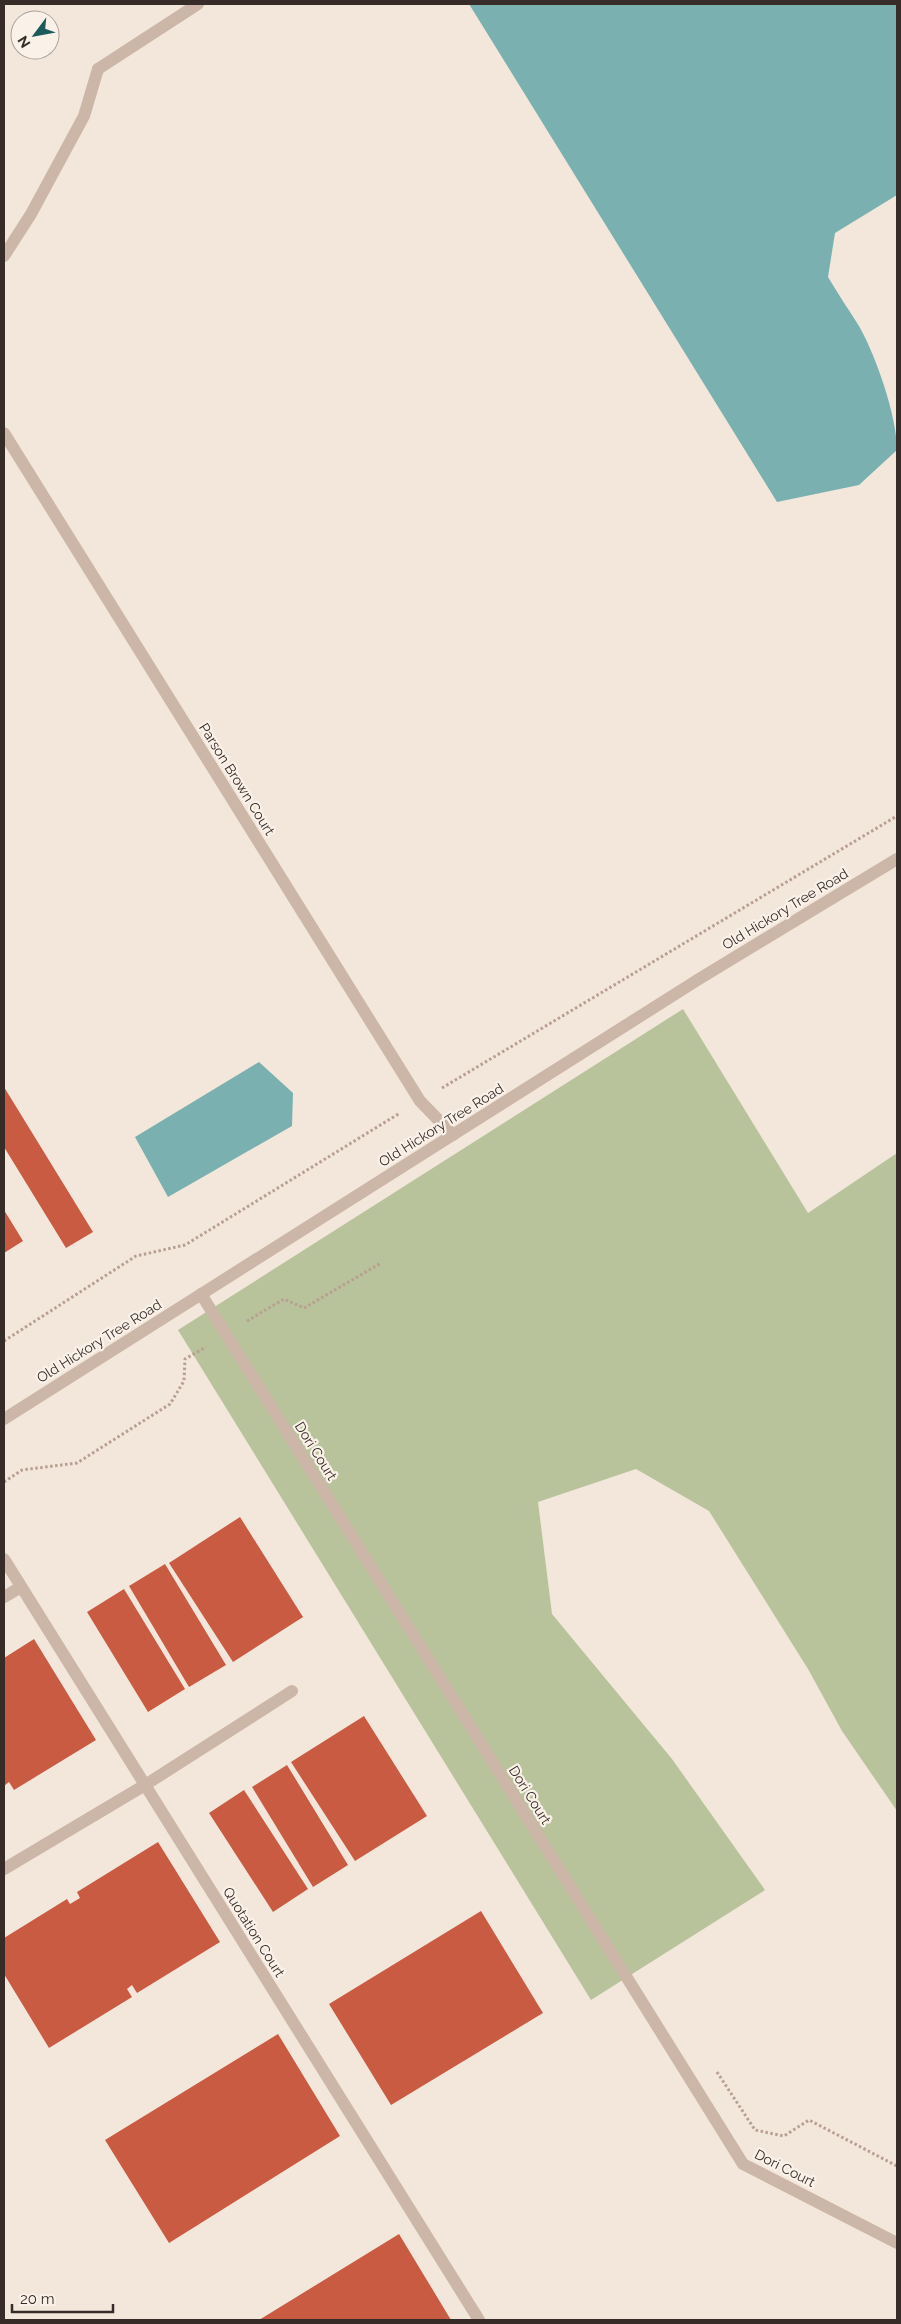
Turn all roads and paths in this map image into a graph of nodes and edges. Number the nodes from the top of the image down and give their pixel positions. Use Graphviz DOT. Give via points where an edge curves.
graph roads {
  1 [pos="198,4"];
  2 [pos="4,256"];
  3 [pos="4,433"];
  4 [pos="897,816"];
  5 [pos="897,859"];
  6 [pos="420,1101"];
  7 [pos="453,1135"];
  8 [pos="381,1263"];
  9 [pos="201,1294"];
  10 [pos="226,1334"];
  11 [pos="4,1341"];
  12 [pos="4,1419"];
  13 [pos="4,1482"];
  14 [pos="4,1559"];
  15 [pos="21,1587"];
  16 [pos="4,1597"];
  17 [pos="292,1692"];
  18 [pos="145,1785"];
  19 [pos="4,1868"];
  20 [pos="713,2066"];
  21 [pos="897,2166"];
  22 [pos="897,2242"];
  23 [pos="479,2320"];
  1 -- 2 [label="street" via="98,69 84,116 31,214"];
  3 -- 6 [label="street, Parson Brown Court"];
  4 -- 6 [label="path"];
  5 -- 7 [label="street, Old Hickory Tree Road" via="699,979"];
  6 -- 7 [label="street, Parson Brown Court"];
  6 -- 11 [label="path" via="185,1244 136,1256"];
  7 -- 9 [label="street, Old Hickory Tree Road"];
  8 -- 10 [label="path" via="304,1308 284,1299"];
  9 -- 10 [label="street, Dori Court"];
  9 -- 12 [label="street, Old Hickory Tree Road"];
  10 -- 13 [label="path" via="185,1360 184,1381 170,1404 77,1463 22,1470"];
  10 -- 22 [label="street, Dori Court" via="743,2164"];
  14 -- 15 [label="street, Quotation Court"];
  15 -- 16 [label="street"];
  15 -- 18 [label="street, Quotation Court"];
  17 -- 18 [label="street"];
  18 -- 19 [label="street"];
  18 -- 23 [label="street, Quotation Court"];
  20 -- 21 [label="path" via="755,2130 784,2136 809,2120"];
}
